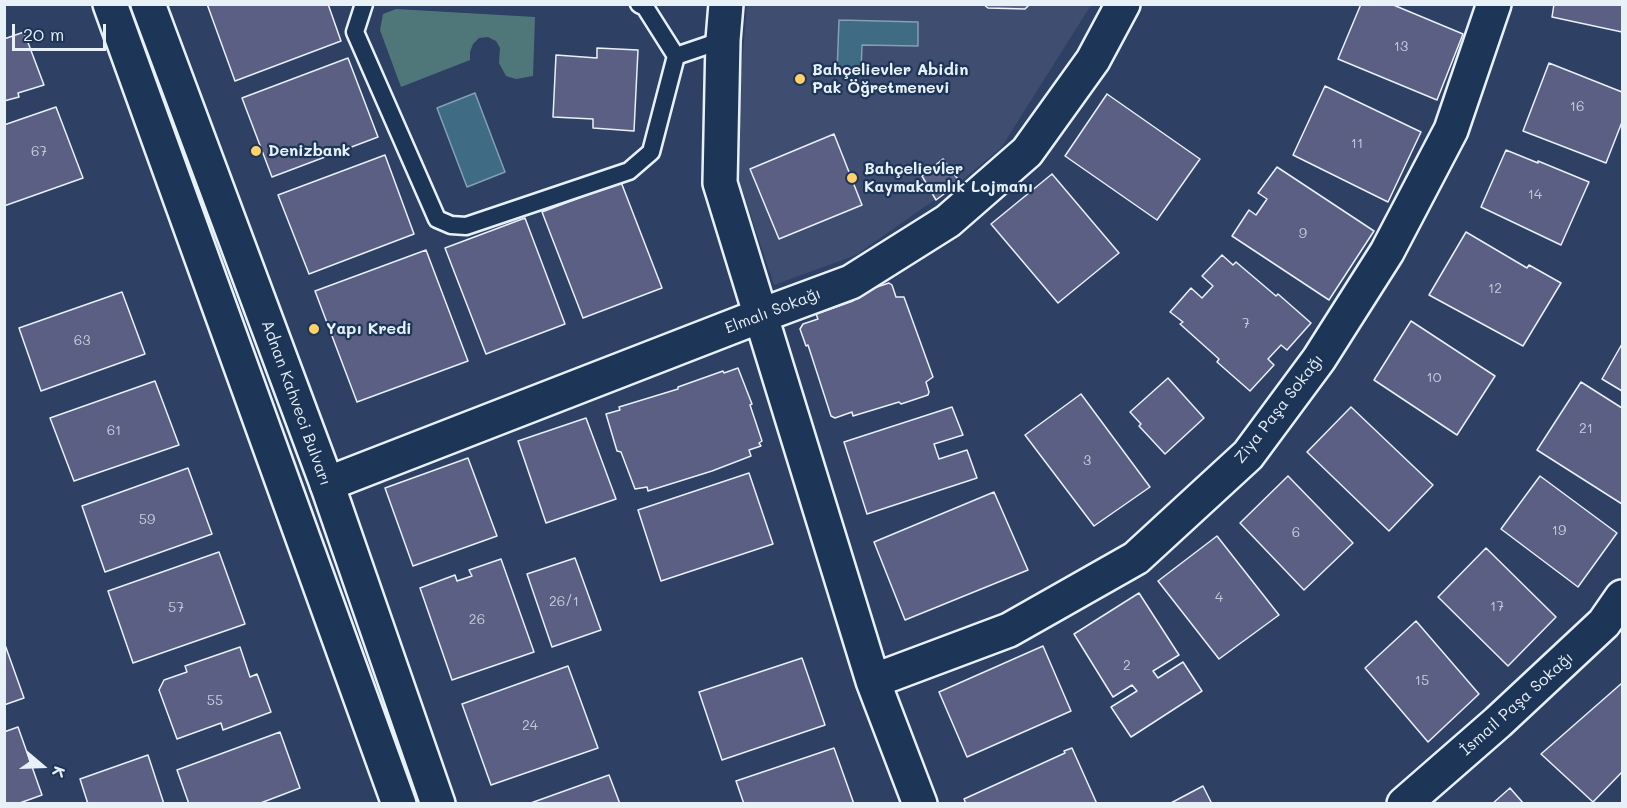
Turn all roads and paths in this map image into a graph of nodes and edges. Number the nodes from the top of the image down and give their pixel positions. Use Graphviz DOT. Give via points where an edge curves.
graph roads {
  1 [pos="110,4"];
  2 [pos="148,4"];
  3 [pos="364,4"];
  4 [pos="639,4"];
  5 [pos="726,4"];
  6 [pos="1123,4"];
  7 [pos="1494,4"];
  8 [pos="723,40"];
  9 [pos="676,56"];
  10 [pos="762,315"];
  11 [pos="327,484"];
  12 [pos="1616,619"];
  13 [pos="873,681"];
  14 [pos="392,802"];
  15 [pos="438,804"];
  16 [pos="920,804"];
  17 [pos="1404,804"];
  1 -- 14 [label="street"];
  2 -- 11 [label="street, Adnan Kahveci Bulvarı"];
  3 -- 9 [label="lane" via="356,32 437,219 451,225 466,226 629,171 651,152"];
  4 -- 9 [label="lane" via="645,7"];
  5 -- 8 [label="street"];
  6 -- 10 [label="street, Elmalı Sokağı" via="1093,60 1027,152 948,221 851,282"];
  7 -- 13 [label="street, Ziya Paşa Sokağı" via="1451,130 1387,252 1319,359 1248,455 1136,558 1009,630"];
  8 -- 9 [label="lane"];
  8 -- 10 [label="street" via="720,183"];
  10 -- 11 [label="street, Elmalı Sokağı"];
  10 -- 13 [label="street"];
  11 -- 15 [label="street, Adnan Kahveci Bulvarı"];
  12 -- 17 [label="street, İsmail Paşa Sokağı"];
  13 -- 16 [label="street"];
}
